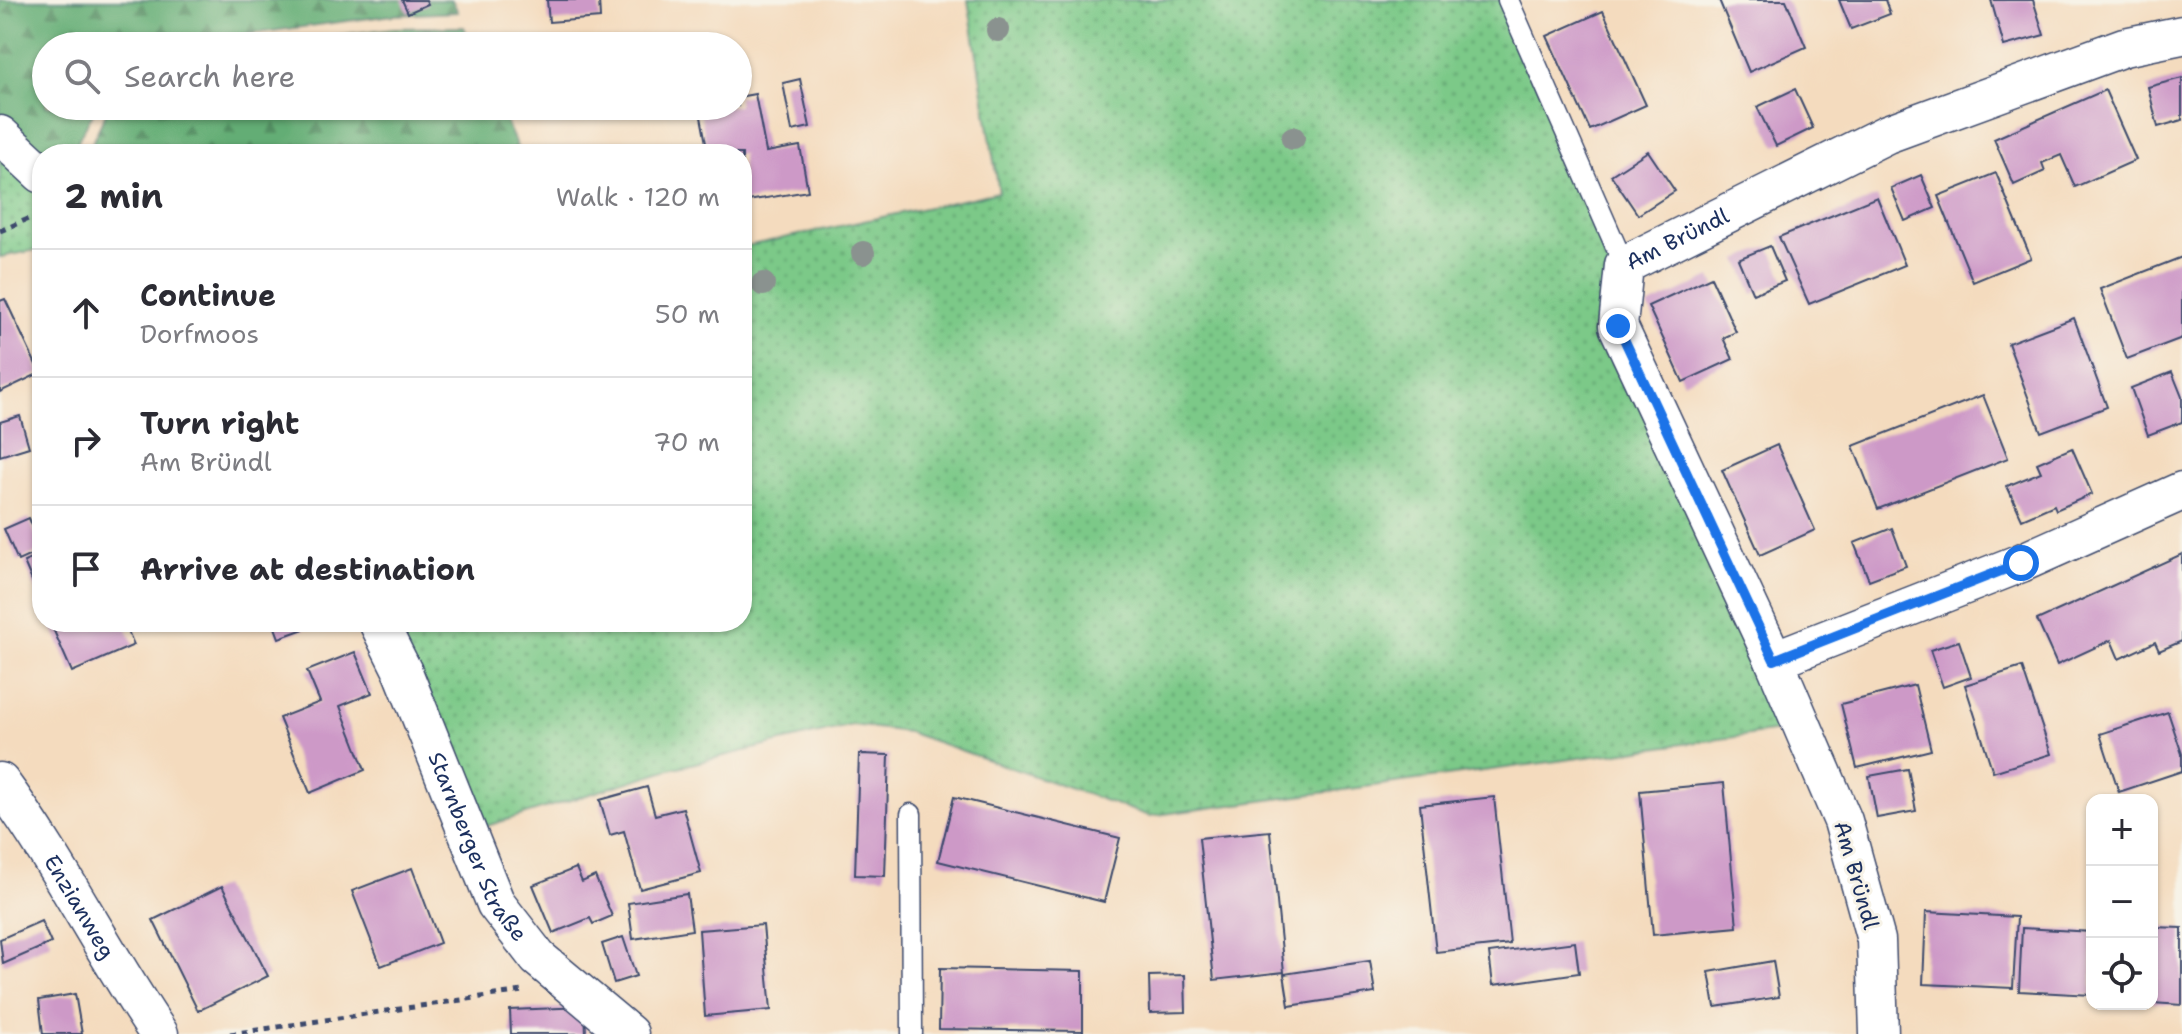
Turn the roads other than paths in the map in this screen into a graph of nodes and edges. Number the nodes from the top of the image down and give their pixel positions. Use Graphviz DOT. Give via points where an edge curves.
graph roads {
  1 [pos="1508,0"];
  2 [pos="2182,35"];
  3 [pos="0,135"];
  4 [pos="32,165"];
  5 [pos="1624,265"];
  6 [pos="2182,491"];
  7 [pos="383,632"];
  8 [pos="1774,660"];
  9 [pos="0,782"];
  10 [pos="911,814"];
  11 [pos="159,1034"];
  12 [pos="629,1034"];
  13 [pos="912,1034"];
  14 [pos="1879,1034"];
  1 -- 5 [label="lane"];
  2 -- 5 [label="street, Am Bründl" via="2124,47 1887,134"];
  3 -- 4 [label="street"];
  5 -- 8 [label="street, Am Bründl" via="1618,326"];
  6 -- 8 [label="street" via="2021,563"];
  7 -- 12 [label="street, Starnberger Straße" via="496,904 538,958"];
  8 -- 14 [label="street, Am Bründl" via="1843,821 1876,940"];
  9 -- 11 [label="street, Enzianweg"];
  10 -- 13 [label="lane"];
}
